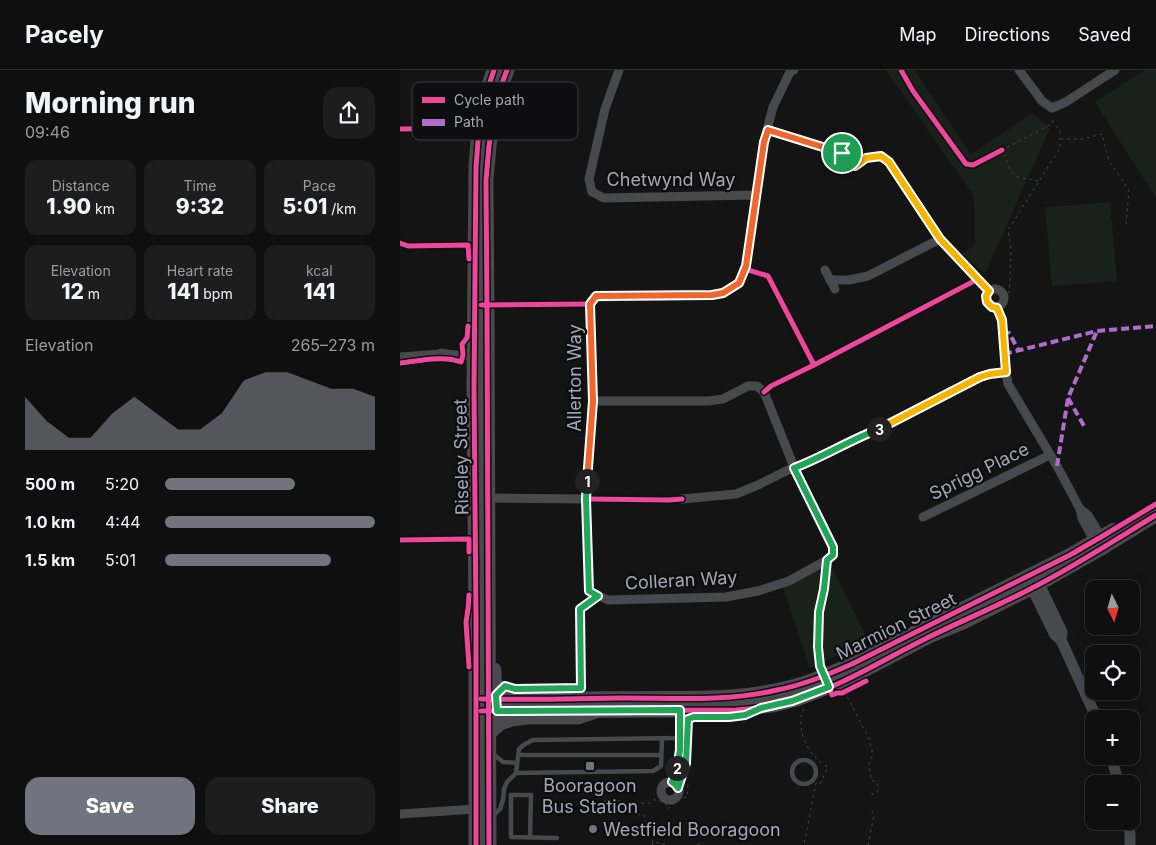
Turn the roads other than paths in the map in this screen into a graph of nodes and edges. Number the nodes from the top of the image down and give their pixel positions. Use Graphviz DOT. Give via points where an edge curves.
graph roads {
  1 [pos="494,70"];
  2 [pos="508,70"];
  3 [pos="619,70"];
  4 [pos="1019,70"];
  5 [pos="1115,70"];
  6 [pos="791,71"];
  7 [pos="490,82"];
  8 [pos="503,82"];
  9 [pos="477,140"];
  10 [pos="489,140"];
  11 [pos="855,166"];
  12 [pos="756,195"];
  13 [pos="940,239"];
  14 [pos="825,270"];
  15 [pos="830,280"];
  16 [pos="835,288"];
  17 [pos="989,291"];
  18 [pos="997,308"];
  19 [pos="487,309"];
  20 [pos="474,352"];
  21 [pos="441,354"];
  22 [pos="400,357"];
  23 [pos="487,371"];
  24 [pos="1006,372"];
  25 [pos="593,401"];
  26 [pos="878,429"];
  27 [pos="1050,454"];
  28 [pos="794,468"];
  29 [pos="481,498"];
  30 [pos="586,499"];
  31 [pos="682,499"];
  32 [pos="1156,504"];
  33 [pos="1156,515"];
  34 [pos="923,517"];
  35 [pos="1100,543"];
  36 [pos="1033,580"];
  37 [pos="589,591"];
  38 [pos="488,620"];
  39 [pos="824,677"];
  40 [pos="552,699"];
  41 [pos="482,705"];
  42 [pos="761,708"];
  43 [pos="686,709"];
  44 [pos="1094,710"];
  45 [pos="596,711"];
  46 [pos="737,716"];
  47 [pos="488,734"];
  48 [pos="680,738"];
  49 [pos="662,739"];
  50 [pos="488,750"];
  51 [pos="518,755"];
  52 [pos="661,755"];
  53 [pos="517,763"];
  54 [pos="793,767"];
  55 [pos="516,773"];
  56 [pos="476,809"];
  57 [pos="400,814"];
  58 [pos="482,824"];
  59 [pos="530,837"];
  60 [pos="557,838"];
  61 [pos="476,845"];
  62 [pos="489,845"];
  1 -- 7 [label="highway, Riseley Street"];
  2 -- 8 [label="highway, Riseley Street"];
  3 -- 12 [label="street, Chetwynd Way" via="605,109 589,179 592,192 604,198"];
  4 -- 5 [label="street" via="1042,101 1052,108"];
  6 -- 12 [label="street, Allerton Way" via="773,107"];
  9 -- 20 [label="highway, Riseley Street"];
  10 -- 19 [label="highway, Riseley Street" via="486,180"];
  11 -- 13 [label="street" via="866,158 881,156 889,162"];
  12 -- 25 [label="street, Allerton Way" via="746,266 739,283 723,293 712,295 596,296 590,304"];
  13 -- 15 [label="street" via="868,276"];
  13 -- 17 [label="street"];
  14 -- 15 [label="street"];
  15 -- 16 [label="street"];
  17 -- 18 [label="street" via="987,302"];
  17 -- 18 [label="street" via="998,289 1004,294 1003,304"];
  18 -- 24 [label="street" via="1002,320"];
  19 -- 20 [label="street" via="482,318 481,344"];
  19 -- 23 [label="highway, Riseley Street"];
  20 -- 21 [label="street" via="468,347"];
  20 -- 23 [label="street"];
  20 -- 29 [label="highway, Riseley Street"];
  21 -- 22 [label="street"];
  23 -- 29 [label="highway, Riseley Street"];
  24 -- 26 [label="street" via="980,377"];
  24 -- 27 [label="street" via="1008,384"];
  25 -- 28 [label="street" via="708,401 723,399 748,386 757,386 764,392"];
  25 -- 30 [label="street, Allerton Way"];
  27 -- 34 [label="street, Sprigg Place"];
  27 -- 35 [label="street" via="1082,518"];
  28 -- 31 [label="street" via="736,494"];
  28 -- 37 [label="street, Colleran Way" via="833,547 833,555 827,560 789,581 726,597 608,600"];
  29 -- 30 [label="street"];
  29 -- 38 [label="highway, Riseley Street"];
  29 -- 41 [label="highway, Riseley Street"];
  30 -- 37 [label="street, Allerton Way"];
  32 -- 35 [label="main road, Marmion Street"];
  33 -- 35 [label="main road, Marmion Street"];
  35 -- 36 [label="main road, Marmion Street"];
  36 -- 39 [label="main road, Marmion Street" via="964,622 844,681"];
  36 -- 44 [label="street" via="1062,632 1061,640"];
  38 -- 40 [label="highway" via="494,634 494,682 508,694"];
  38 -- 41 [label="highway, Riseley Street"];
  39 -- 42 [label="main road, Marmion Street" via="792,701"];
  39 -- 43 [label="main road, Marmion Street"];
  40 -- 41 [label="main road, Marmion Street"];
  40 -- 43 [label="main road, Marmion Street"];
  41 -- 45 [label="main road, Marmion Street"];
  41 -- 47 [label="highway, Riseley Street"];
  41 -- 56 [label="highway, Riseley Street"];
  42 -- 43 [label="main road, Marmion Street"];
  42 -- 46 [label="lane"];
  43 -- 45 [label="main road, Marmion Street"];
  43 -- 48 [label="street"];
  43 -- 48 [label="street" via="686,763 675,785"];
  45 -- 47 [label="highway" via="578,717 512,719 500,723"];
  47 -- 50 [label="highway, Riseley Street"];
  48 -- 49 [label="lane"];
  49 -- 51 [label="lane" via="532,740 519,749"];
  49 -- 52 [label="lane"];
  50 -- 53 [label="lane" via="503,762"];
  50 -- 58 [label="highway, Riseley Street"];
  51 -- 52 [label="lane"];
  51 -- 53 [label="lane"];
  52 -- 55 [label="lane" via="661,766 652,771"];
  53 -- 55 [label="lane"];
  54 -- 54 [label="lane" via="799,761 808,760 815,766 814,779 804,785 797,783 792,774"];
  55 -- 58 [label="lane" via="504,788 500,808"];
  56 -- 57 [label="street"];
  56 -- 58 [label="highway, Riseley Street"];
  58 -- 61 [label="highway, Riseley Street"];
  58 -- 62 [label="highway, Riseley Street"];
  59 -- 59 [label="lane" via="511,837 511,795 531,795"];
  59 -- 60 [label="lane"];
}
